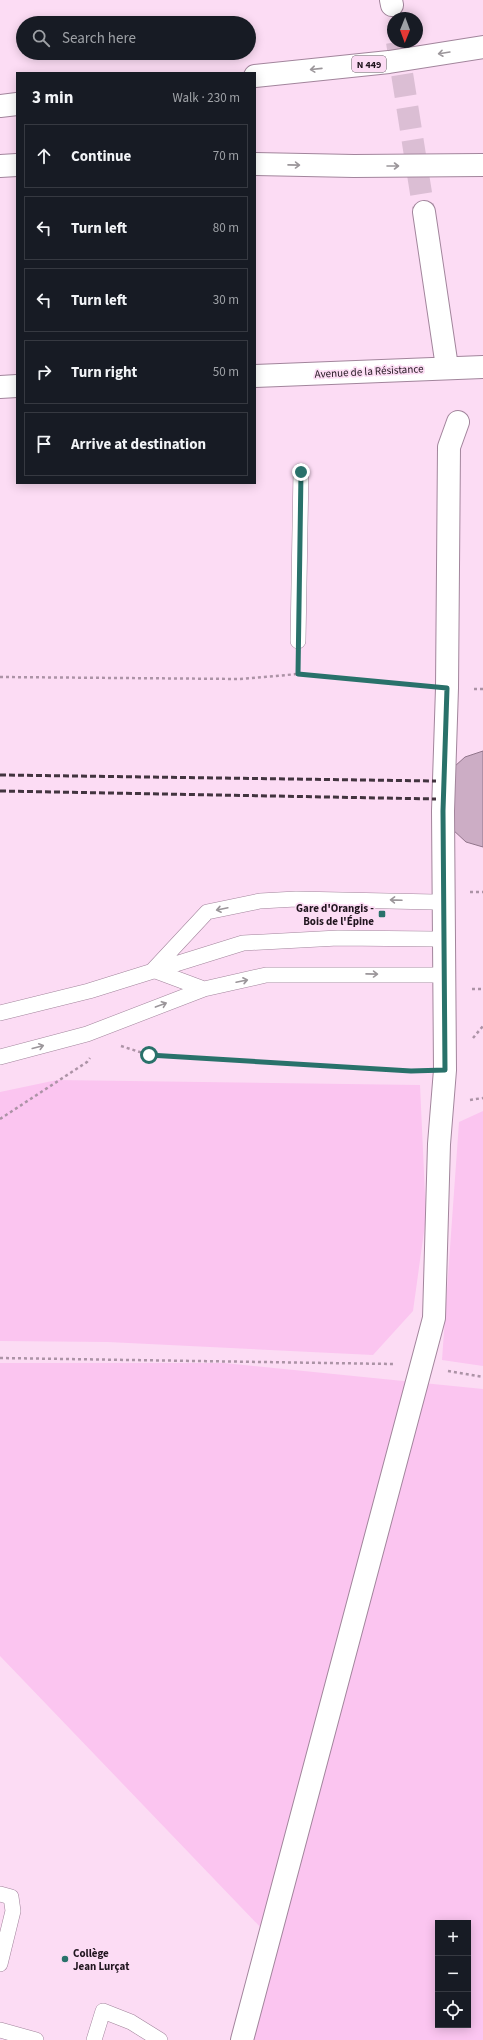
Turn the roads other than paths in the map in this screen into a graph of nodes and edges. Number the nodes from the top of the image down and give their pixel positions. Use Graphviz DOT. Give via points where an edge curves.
graph roads {
  1 [pos="483,47"];
  2 [pos="256,76"];
  3 [pos="16,104"];
  4 [pos="0,106"];
  5 [pos="256,164"];
  6 [pos="16,165"];
  7 [pos="483,165"];
  8 [pos="0,166"];
  9 [pos="424,212"];
  10 [pos="447,367"];
  11 [pos="483,367"];
  12 [pos="256,376"];
  13 [pos="16,386"];
  14 [pos="0,387"];
  15 [pos="458,422"];
  16 [pos="301,472"];
  17 [pos="298,641"];
  18 [pos="435,902"];
  19 [pos="435,939"];
  20 [pos="152,970"];
  21 [pos="434,975"];
  22 [pos="204,989"];
  23 [pos="0,1013"];
  24 [pos="0,1057"];
  25 [pos="0,1894"];
  26 [pos="0,1964"];
  27 [pos="0,2030"];
  28 [pos="36,2040"];
  29 [pos="94,2040"];
  30 [pos="160,2040"];
  31 [pos="242,2040"];
  1 -- 2 [label="street, N 449, one-way" via="389,62"];
  3 -- 4 [label="street"];
  5 -- 7 [label="street, one-way"];
  6 -- 8 [label="street"];
  9 -- 10 [label="street"];
  10 -- 11 [label="street, Avenue de la Résistance"];
  10 -- 12 [label="street, Avenue de la Résistance"];
  13 -- 14 [label="street"];
  15 -- 31 [label="street" via="449,446 443,811 445,1070 439,1144 434,1318"];
  16 -- 17 [label="lane"];
  18 -- 20 [label="lane, one-way" via="296,899 260,901 207,912"];
  19 -- 20 [label="lane" via="338,938 243,943"];
  20 -- 22 [label="lane"];
  20 -- 23 [label="lane" via="89,991"];
  22 -- 21 [label="lane, one-way" via="266,975"];
  24 -- 22 [label="lane, one-way" via="87,1034"];
  25 -- 26 [label="lane" via="11,1897 13,1911"];
  27 -- 28 [label="lane"];
  29 -- 30 [label="lane" via="103,2011 131,2022"];
}
